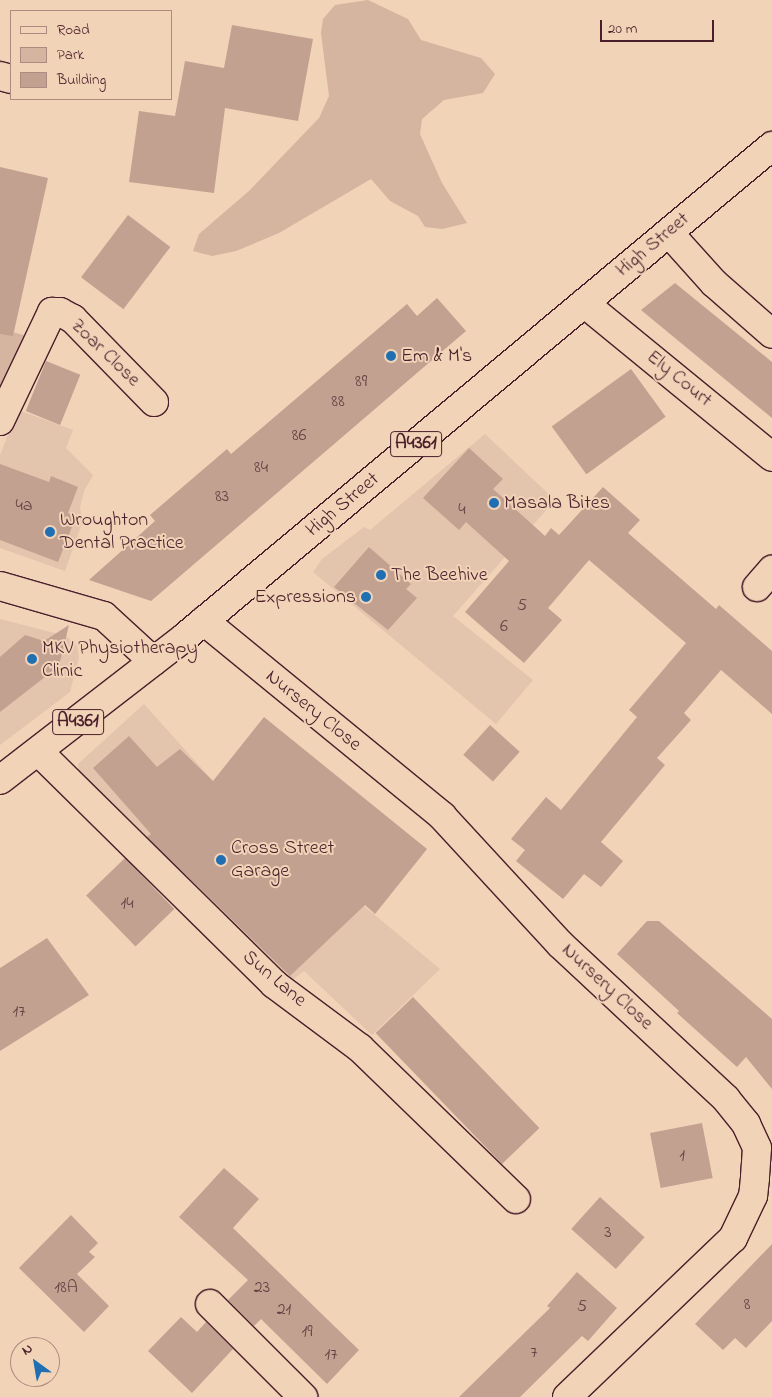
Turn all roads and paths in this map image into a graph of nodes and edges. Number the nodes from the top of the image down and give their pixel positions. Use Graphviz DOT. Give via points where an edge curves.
graph roads {
  1 [pos="772,146"];
  2 [pos="669,233"];
  3 [pos="584,302"];
  4 [pos="772,334"];
  5 [pos="154,402"];
  6 [pos="0,421"];
  7 [pos="772,457"];
  8 [pos="0,586"];
  9 [pos="204,621"];
  10 [pos="153,661"];
  11 [pos="39,752"];
  12 [pos="0,780"];
  13 [pos="764,1147"];
  14 [pos="516,1199"];
  15 [pos="210,1304"];
  16 [pos="303,1397"];
  17 [pos="567,1397"];
  1 -- 2 [label="street, High Street / A4361"];
  2 -- 3 [label="street, High Street / A4361"];
  2 -- 4 [label="street" via="714,283"];
  3 -- 7 [label="street, Ely Court"];
  3 -- 9 [label="street, High Street / A4361"];
  5 -- 6 [label="street, Zoar Close" via="73,319 60,312 52,312"];
  8 -- 10 [label="street" via="104,616"];
  9 -- 10 [label="street, High Street / A4361"];
  9 -- 13 [label="street, Nursery Close" via="442,816 560,944 726,1099"];
  10 -- 11 [label="street, High Street / A4361"];
  11 -- 12 [label="street, High Street / A4361"];
  11 -- 14 [label="street, Sun Lane" via="274,984 360,1048"];
  13 -- 17 [label="street, Nursery Close" via="753,1196 732,1238"];
  15 -- 16 [label="street"];
}
